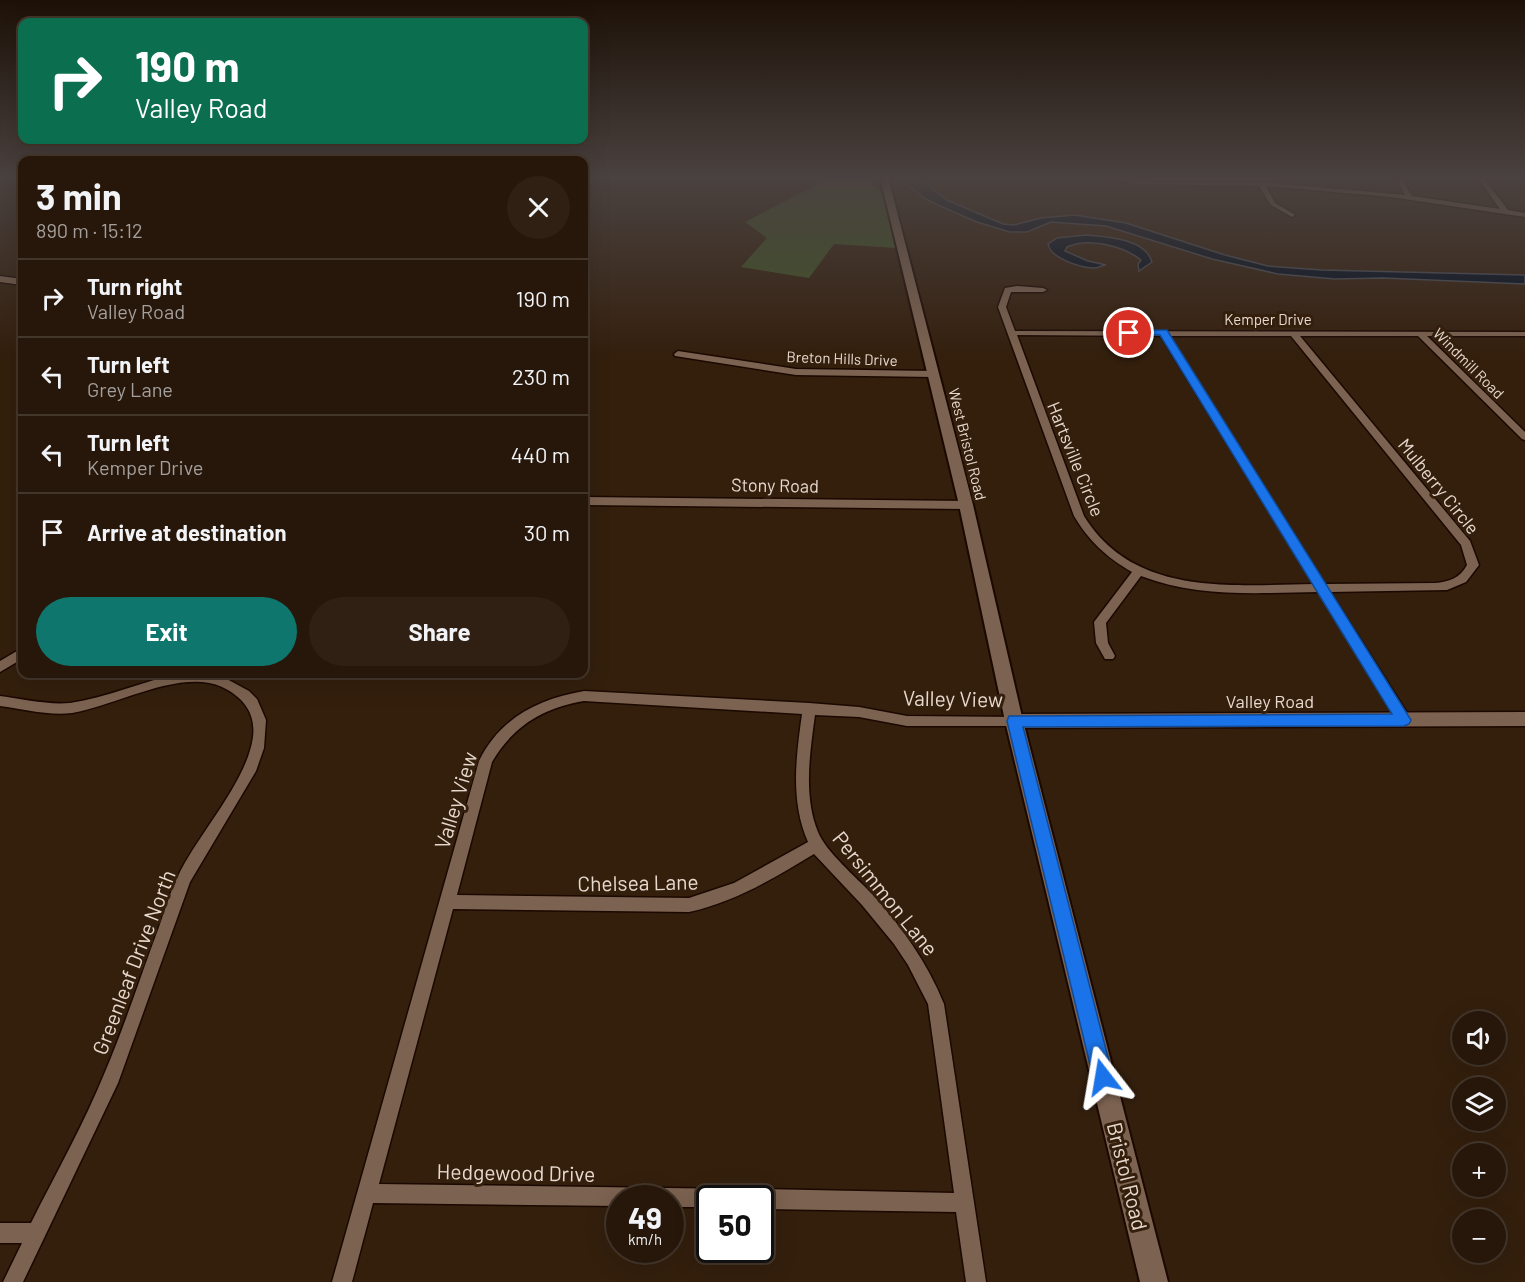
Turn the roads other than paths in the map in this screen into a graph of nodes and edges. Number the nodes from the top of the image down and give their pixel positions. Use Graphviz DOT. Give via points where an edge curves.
graph roads {
  1 [pos="899,237"];
  2 [pos="0,279"];
  3 [pos="18,281"];
  4 [pos="1043,290"];
  5 [pos="1163,332"];
  6 [pos="1011,333"];
  7 [pos="1293,333"];
  8 [pos="1419,333"];
  9 [pos="1525,334"];
  10 [pos="678,354"];
  11 [pos="934,374"];
  12 [pos="1525,437"];
  13 [pos="588,501"];
  14 [pos="966,505"];
  15 [pos="1139,570"];
  16 [pos="1321,588"];
  17 [pos="18,656"];
  18 [pos="1109,656"];
  19 [pos="0,668"];
  20 [pos="0,701"];
  21 [pos="808,708"];
  22 [pos="1525,719"];
  23 [pos="1404,720"];
  24 [pos="1014,721"];
  25 [pos="816,844"];
  26 [pos="447,902"];
  27 [pos="366,1193"];
  28 [pos="696,1197"];
  29 [pos="774,1199"];
  30 [pos="965,1203"];
  31 [pos="0,1233"];
  32 [pos="37,1233"];
  33 [pos="14,1282"];
  34 [pos="342,1282"];
  35 [pos="976,1282"];
  36 [pos="1154,1282"];
  1 -- 11 [label="main road, West Bristol Road"];
  2 -- 3 [label="street"];
  4 -- 6 [label="street, Hartsville Circle" via="1017,288 1006,292 1002,307"];
  5 -- 6 [label="street, Kemper Drive"];
  5 -- 7 [label="street, Kemper Drive"];
  5 -- 16 [label="street"];
  6 -- 15 [label="street, Hartsville Circle" via="1083,524 1106,550"];
  7 -- 8 [label="street, Kemper Drive"];
  7 -- 16 [label="street, Mulberry Circle" via="1466,544 1473,560 1466,578 1444,587"];
  8 -- 9 [label="street, Kemper Drive"];
  8 -- 12 [label="street, Windmill Road"];
  10 -- 11 [label="street, Breton Hills Drive" via="796,372"];
  11 -- 14 [label="main road, West Bristol Road"];
  13 -- 14 [label="street, Stony Road"];
  14 -- 24 [label="main road, West Bristol Road"];
  15 -- 16 [label="street, Hartsville Circle" via="1197,587"];
  15 -- 18 [label="street" via="1100,622 1101,641"];
  16 -- 23 [label="street"];
  17 -- 19 [label="street"];
  20 -- 32 [label="street, Greenleaf Drive North" via="69,708 157,682 202,679 242,692 255,707 261,727 251,767 184,879 112,1077"];
  21 -- 24 [label="street, Valley View" via="907,721"];
  21 -- 25 [label="street, Persimmon Lane" via="803,803 805,820"];
  21 -- 26 [label="street, Valley View" via="584,696 553,701 530,712 501,735 486,761"];
  22 -- 23 [label="street, Valley Road"];
  23 -- 24 [label="street, Valley Road"];
  24 -- 36 [label="main road, Bristol Road"];
  25 -- 26 [label="street, Chelsea Lane" via="709,902"];
  25 -- 30 [label="street, Persimmon Lane" via="906,947 928,984 940,1026"];
  26 -- 27 [label="street, Valley View"];
  27 -- 28 [label="street, Hedgewood Drive"];
  27 -- 34 [label="street, Valley View"];
  29 -- 30 [label="street"];
  30 -- 35 [label="street, Persimmon Lane"];
  31 -- 32 [label="street"];
  32 -- 33 [label="street, Greenleaf Drive North"];
}
